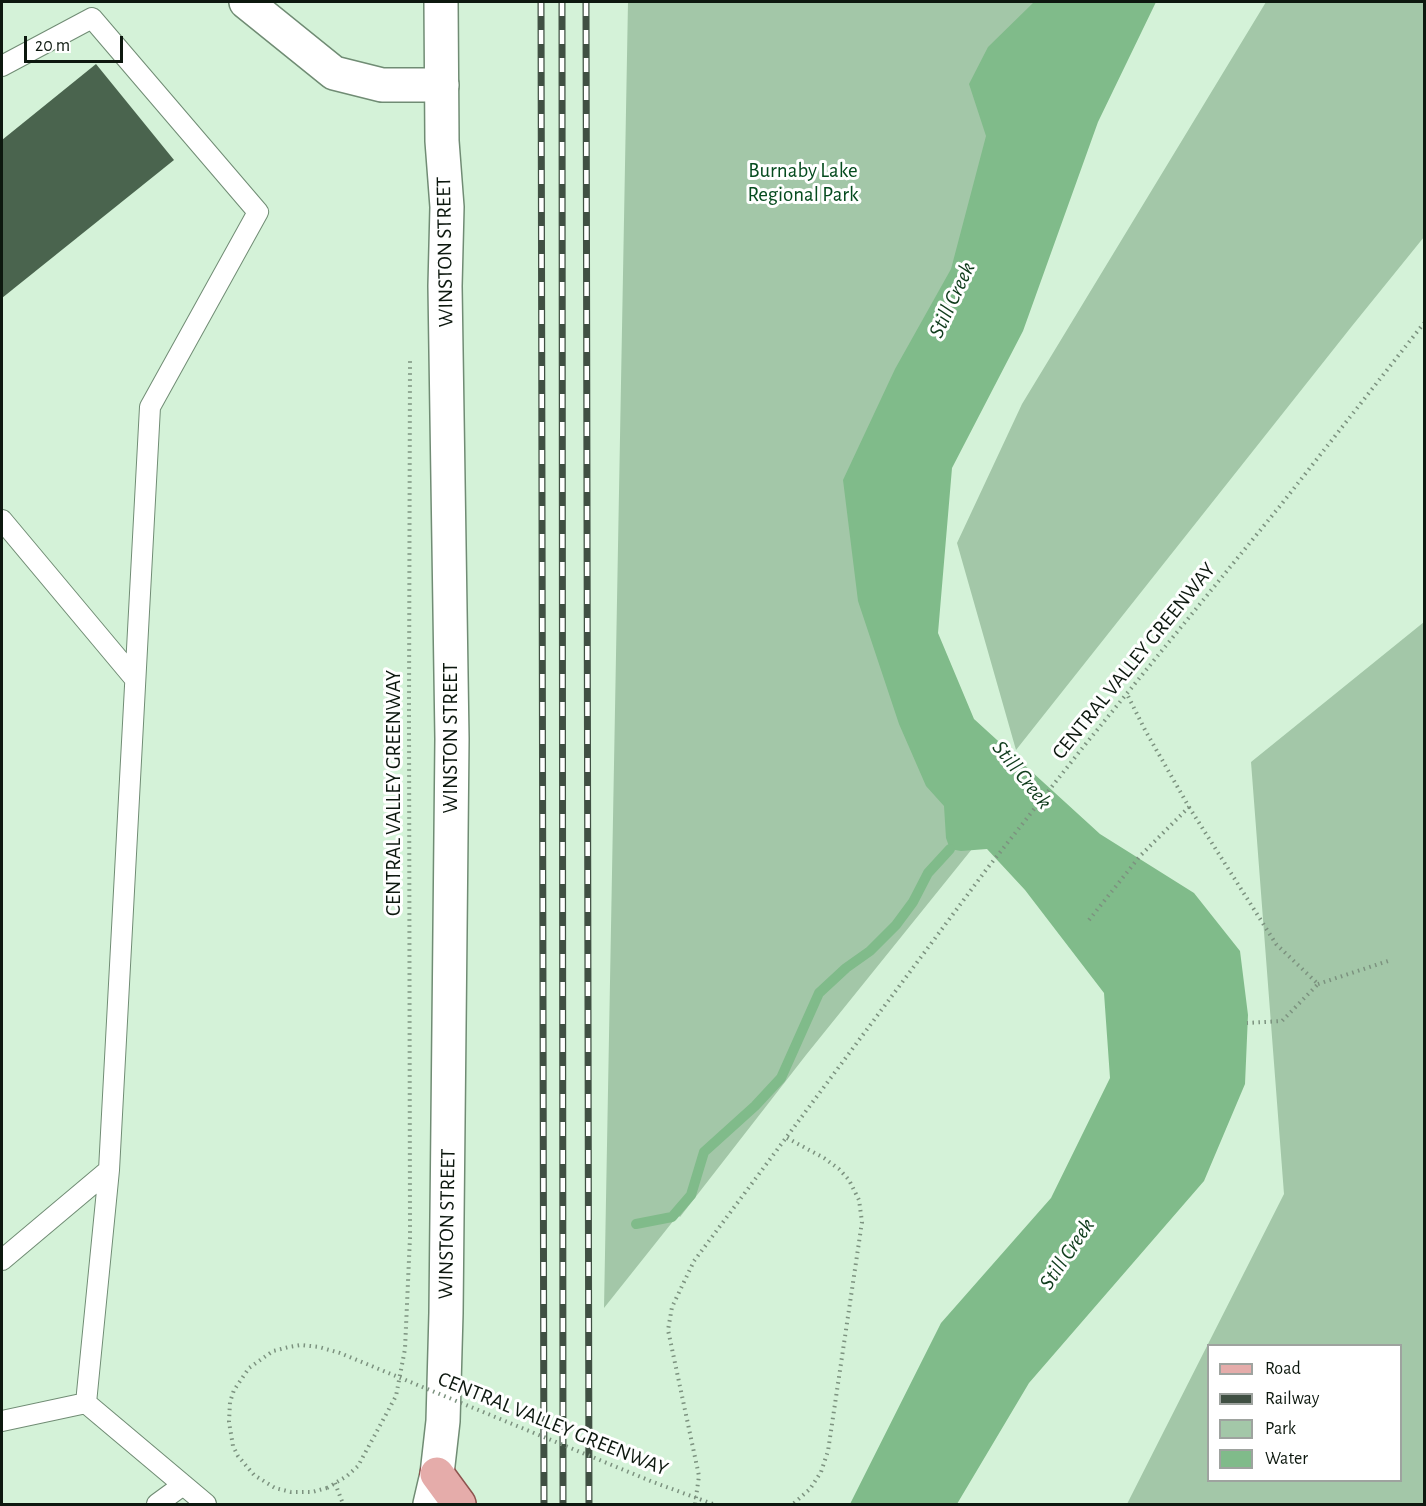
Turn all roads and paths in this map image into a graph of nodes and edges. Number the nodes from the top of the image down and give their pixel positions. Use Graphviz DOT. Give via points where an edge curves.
graph roads {
  1 [pos="246,2"];
  2 [pos="441,2"];
  3 [pos="2,66"];
  4 [pos="442,85"];
  5 [pos="1425,323"];
  6 [pos="410,350"];
  7 [pos="2,520"];
  8 [pos="135,679"];
  9 [pos="1127,694"];
  10 [pos="1189,807"];
  11 [pos="1089,920"];
  12 [pos="1391,960"];
  13 [pos="1318,984"];
  14 [pos="1247,1023"];
  15 [pos="787,1138"];
  16 [pos="109,1170"];
  17 [pos="2,1260"];
  18 [pos="86,1403"];
  19 [pos="2,1421"];
  20 [pos="335,1483"];
  21 [pos="183,1485"];
  22 [pos="433,1489"];
  23 [pos="157,1504"];
  24 [pos="206,1504"];
  25 [pos="343,1504"];
  26 [pos="459,1504"];
  27 [pos="695,1504"];
  28 [pos="713,1504"];
  29 [pos="793,1504"];
  1 -- 4 [label="street" via="334,73 382,85"];
  2 -- 4 [label="street, WINSTON STREET"];
  3 -- 8 [label="lane" via="92,18 258,212 150,407"];
  4 -- 22 [label="street, WINSTON STREET" via="447,207 452,739 446,1313 443,1421"];
  5 -- 9 [label="path, CENTRAL VALLEY GREENWAY"];
  6 -- 20 [label="path, CENTRAL VALLEY GREENWAY" via="410,1237 405,1349 396,1396 358,1466"];
  7 -- 8 [label="lane"];
  8 -- 16 [label="lane"];
  9 -- 10 [label="path"];
  9 -- 15 [label="path, CENTRAL VALLEY GREENWAY" via="986,870"];
  10 -- 11 [label="path" via="1140,856"];
  10 -- 13 [label="path" via="1276,944"];
  12 -- 13 [label="path"];
  13 -- 14 [label="path" via="1282,1021"];
  15 -- 27 [label="path, CENTRAL VALLEY GREENWAY" via="694,1261 672,1307 668,1330 699,1476"];
  15 -- 29 [label="path" via="824,1158 849,1180 859,1200 862,1222 828,1450 810,1489"];
  16 -- 17 [label="lane"];
  16 -- 18 [label="lane"];
  18 -- 19 [label="lane"];
  18 -- 21 [label="lane"];
  20 -- 25 [label="path"];
  20 -- 28 [label="path, CENTRAL VALLEY GREENWAY, bridge" via="312,1492 275,1488 254,1474 233,1446 229,1422 234,1390 249,1368 273,1351 301,1346 340,1353"];
  21 -- 23 [label="lane"];
  21 -- 24 [label="lane"];
  22 -- 26 [label="main road"];
}
